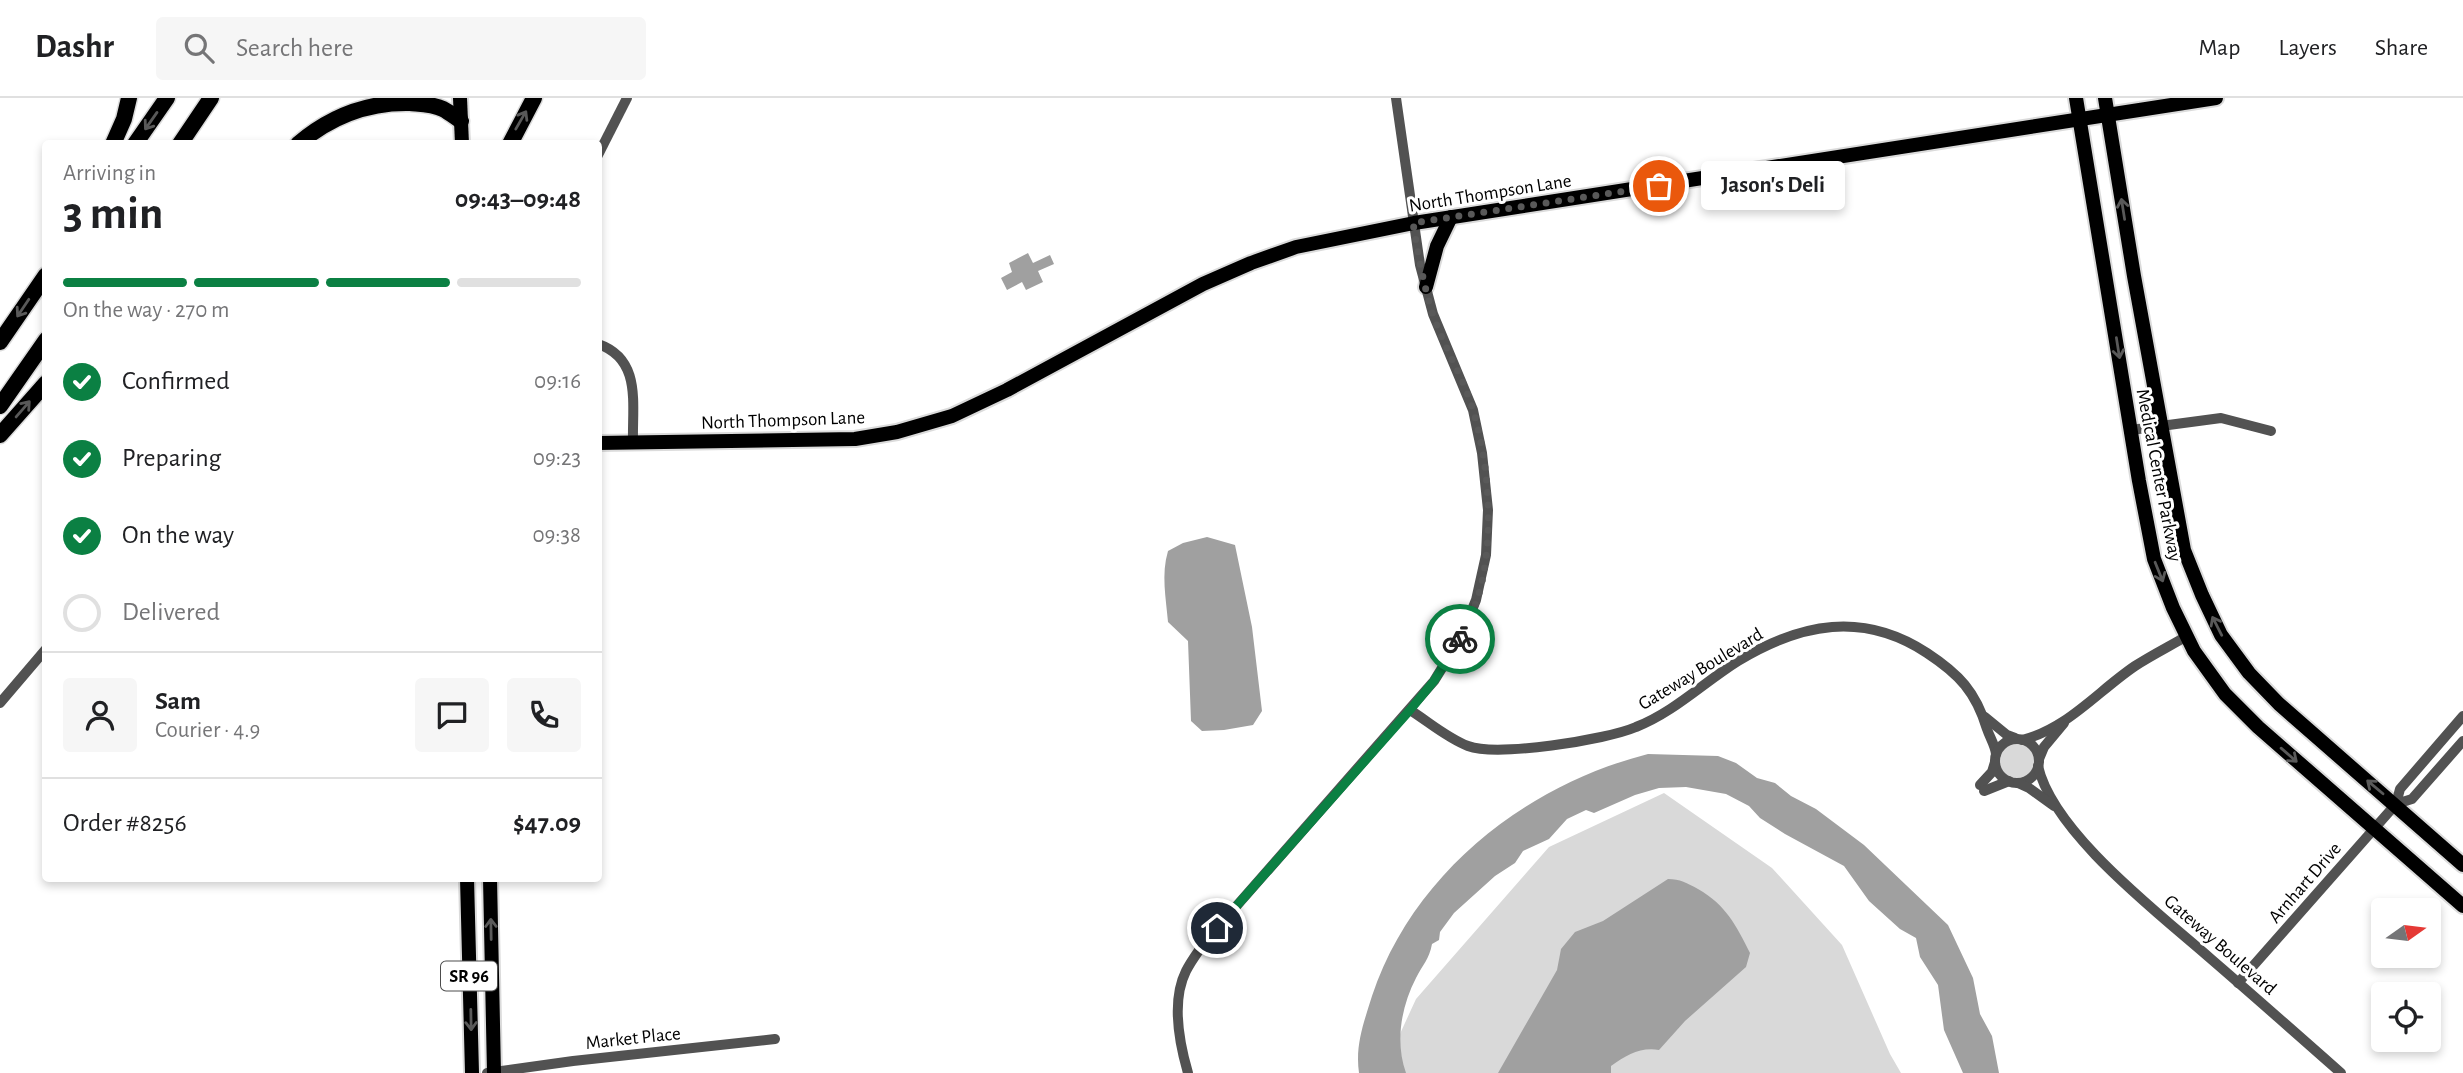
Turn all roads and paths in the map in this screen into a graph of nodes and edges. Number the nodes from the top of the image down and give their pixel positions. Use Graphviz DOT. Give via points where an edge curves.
graph roads {
  1 [pos="129,98"];
  2 [pos="167,98"];
  3 [pos="211,98"];
  4 [pos="460,98"];
  5 [pos="534,98"];
  6 [pos="627,98"];
  7 [pos="1396,98"];
  8 [pos="2076,98"];
  9 [pos="2105,98"];
  10 [pos="2216,98"];
  11 [pos="2108,115"];
  12 [pos="2081,119"];
  13 [pos="461,121"];
  14 [pos="115,140"];
  15 [pos="138,140"];
  16 [pos="183,140"];
  17 [pos="304,140"];
  18 [pos="462,140"];
  19 [pos="512,140"];
  20 [pos="602,147"];
  21 [pos="1451,218"];
  22 [pos="1413,223"];
  23 [pos="2134,276"];
  24 [pos="42,281"];
  25 [pos="2108,281"];
  26 [pos="1426,287"];
  27 [pos="0,342"];
  28 [pos="602,345"];
  29 [pos="42,346"];
  30 [pos="42,388"];
  31 [pos="0,406"];
  32 [pos="2161,425"];
  33 [pos="2131,430"];
  34 [pos="2272,431"];
  35 [pos="0,435"];
  36 [pos="633,442"];
  37 [pos="602,443"];
  38 [pos="2187,636"];
  39 [pos="42,654"];
  40 [pos="0,703"];
  41 [pos="1410,710"];
  42 [pos="1985,716"];
  43 [pos="2463,716"];
  44 [pos="2065,721"];
  45 [pos="2019,739"];
  46 [pos="2463,741"];
  47 [pos="1996,758"];
  48 [pos="2039,762"];
  49 [pos="2013,782"];
  50 [pos="2396,804"];
  51 [pos="2054,806"];
  52 [pos="2374,828"];
  53 [pos="2463,864"];
  54 [pos="467,882"];
  55 [pos="490,882"];
  56 [pos="2463,906"];
  57 [pos="2238,983"];
  58 [pos="775,1039"];
  59 [pos="492,1072"];
  60 [pos="472,1073"];
  61 [pos="1188,1073"];
  62 [pos="2341,1073"];
  1 -- 14 [label="highway"];
  2 -- 15 [label="highway, one-way"];
  3 -- 16 [label="highway"];
  4 -- 13 [label="main road"];
  19 -- 5 [label="highway, one-way"];
  6 -- 20 [label="street"];
  7 -- 22 [label="street"];
  8 -- 12 [label="main road, Medical Center Parkway"];
  9 -- 11 [label="main road, Medical Center Parkway"];
  10 -- 11 [label="main road, North Thompson Lane"];
  11 -- 12 [label="main road, North Thompson Lane"];
  23 -- 11 [label="main road, Medical Center Parkway, one-way"];
  12 -- 21 [label="main road, North Thompson Lane"];
  12 -- 25 [label="main road, Medical Center Parkway"];
  13 -- 17 [label="highway" via="430,105 382,104 333,119"];
  13 -- 18 [label="main road"];
  21 -- 22 [label="main road, North Thompson Lane"];
  21 -- 26 [label="main road" via="1437,246"];
  22 -- 26 [label="street"];
  22 -- 36 [label="main road, North Thompson Lane" via="1296,247 1251,262 1007,390 952,416 897,432 855,439"];
  23 -- 25 [label="main road"];
  23 -- 32 [label="main road, Medical Center Parkway"];
  24 -- 27 [label="highway, one-way"];
  25 -- 33 [label="main road, Medical Center Parkway, one-way"];
  26 -- 41 [label="street" via="1473,411 1488,510 1486,555 1476,600 1460,639"];
  28 -- 36 [label="street" via="625,361 631,380"];
  29 -- 31 [label="highway"];
  35 -- 30 [label="highway, one-way"];
  32 -- 33 [label="street"];
  32 -- 34 [label="street" via="2221,418"];
  50 -- 32 [label="main road, Medical Center Parkway, one-way" via="2279,704 2221,635 2184,550"];
  33 -- 38 [label="main road, Medical Center Parkway, one-way" via="2154,559"];
  36 -- 37 [label="main road, North Thompson Lane"];
  38 -- 44 [label="street" via="2135,666"];
  38 -- 52 [label="main road, Medical Center Parkway, one-way" via="2225,694 2249,719"];
  39 -- 40 [label="street"];
  41 -- 42 [label="street, Gateway Boulevard" via="1451,737 1482,750 1603,736 1635,728 1668,710 1765,647 1814,628 1834,626 1899,636 1950,668 1967,685"];
  41 -- 61 [label="street" via="1204,943 1185,973 1177,1011 1180,1048"];
  42 -- 45 [label="street"];
  42 -- 47 [label="street"];
  43 -- 50 [label="street, Arnhart Drive" via="2400,789"];
  44 -- 45 [label="street" via="2034,737"];
  44 -- 48 [label="street" via="2044,747"];
  45 -- 47 [label="street" via="2006,742"];
  45 -- 48 [label="street" via="2035,746"];
  46 -- 50 [label="street, Arnhart Drive" via="2412,799"];
  47 -- 49 [label="street" via="1999,774"];
  47 -- 49 [label="street" via="1982,788"];
  48 -- 49 [label="street" via="2031,778"];
  48 -- 51 [label="street"];
  49 -- 51 [label="street"];
  50 -- 52 [label="street, Arnhart Drive"];
  50 -- 53 [label="main road, Medical Center Parkway"];
  51 -- 57 [label="street, Gateway Boulevard" via="2126,885"];
  52 -- 56 [label="main road, Medical Center Parkway"];
  52 -- 57 [label="street, Arnhart Drive"];
  54 -- 60 [label="main road, SR 96, one-way"];
  59 -- 55 [label="main road, SR 96, one-way"];
  57 -- 62 [label="street, Gateway Boulevard"];
  58 -- 59 [label="street, Market Place"];
}
